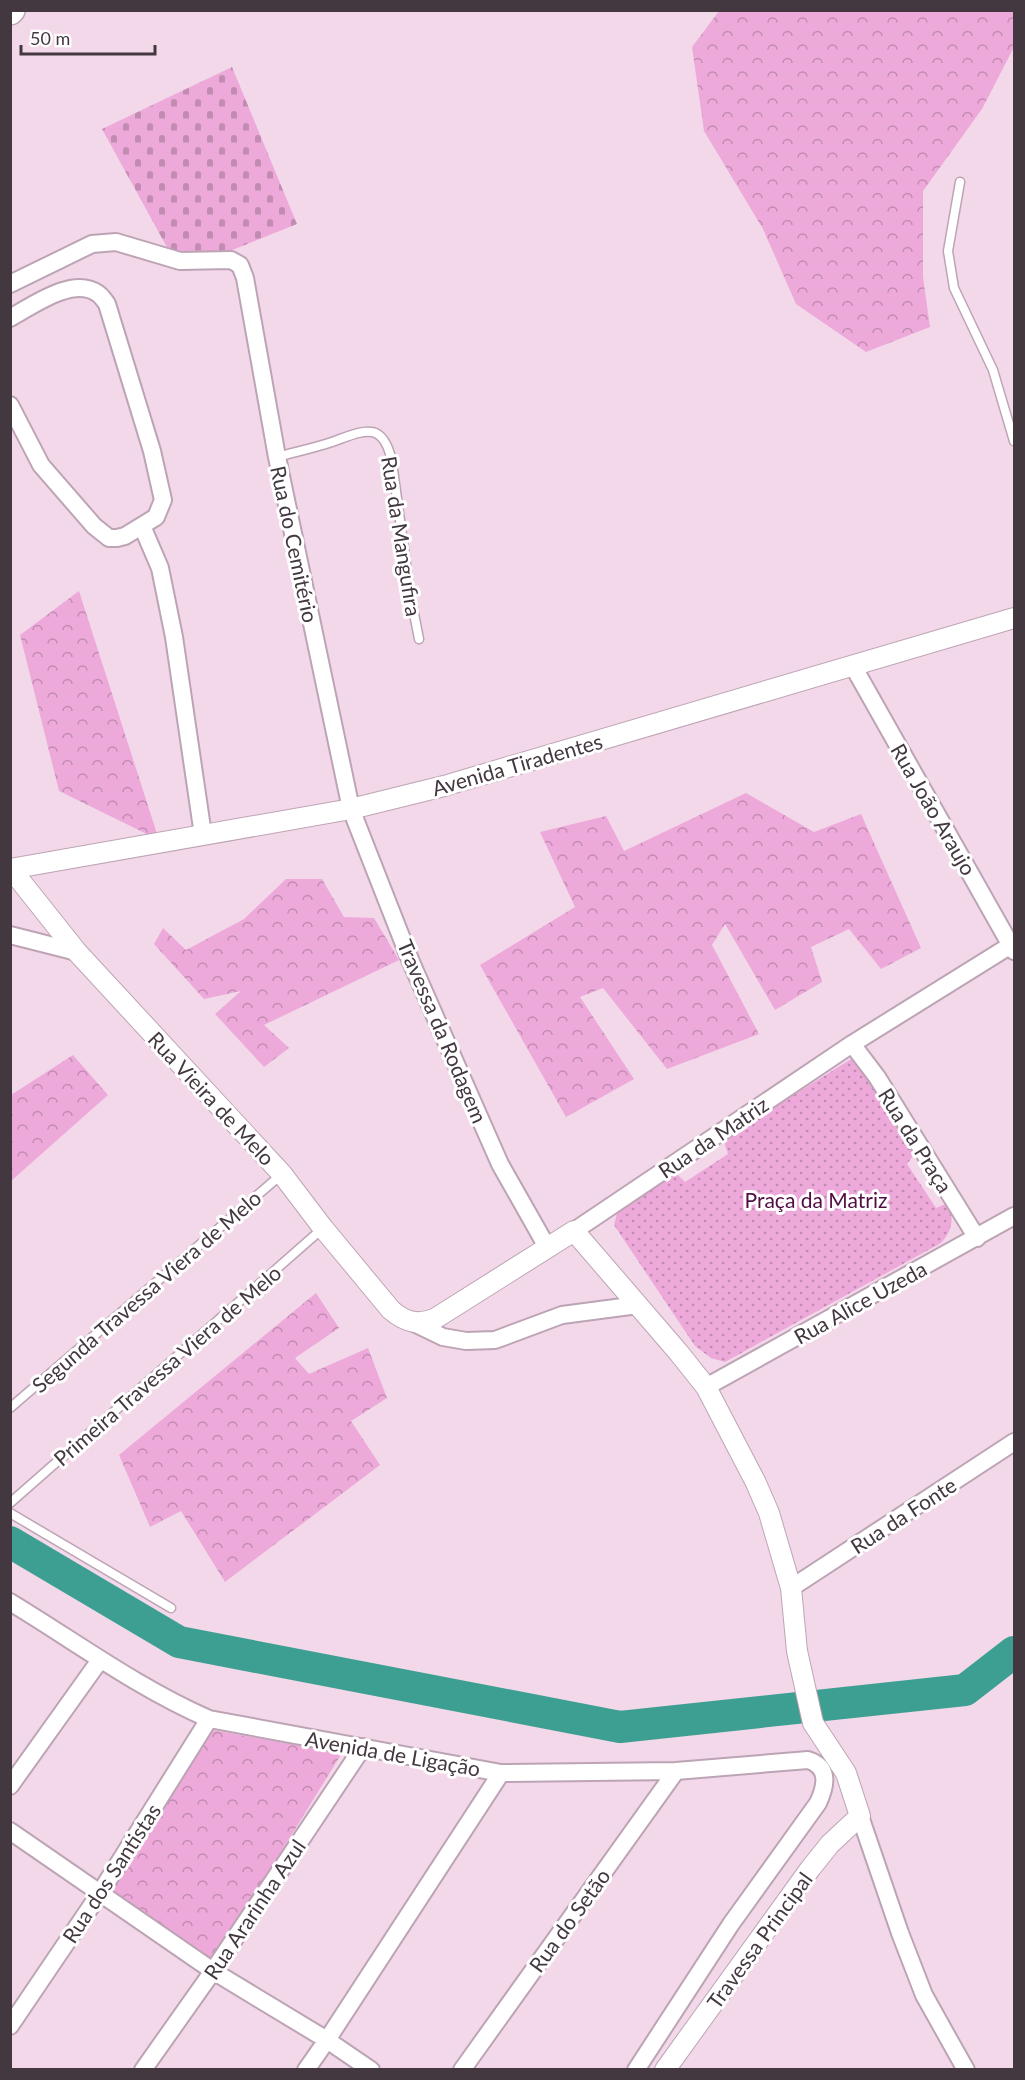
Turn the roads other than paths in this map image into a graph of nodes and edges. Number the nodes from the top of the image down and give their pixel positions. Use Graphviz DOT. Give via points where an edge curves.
graph roads {
  1 [pos="960,182"];
  2 [pos="10,284"];
  3 [pos="10,318"];
  4 [pos="10,405"];
  5 [pos="24,435"];
  6 [pos="1014,441"];
  7 [pos="10,446"];
  8 [pos="277,457"];
  9 [pos="142,526"];
  10 [pos="1014,618"];
  11 [pos="419,639"];
  12 [pos="853,666"];
  13 [pos="351,808"];
  14 [pos="203,835"];
  15 [pos="11,869"];
  16 [pos="10,935"];
  17 [pos="1013,948"];
  18 [pos="77,952"];
  19 [pos="852,1044"];
  20 [pos="282,1173"];
  21 [pos="1014,1216"];
  22 [pos="323,1228"];
  23 [pos="574,1231"];
  24 [pos="977,1238"];
  25 [pos="547,1248"];
  26 [pos="638,1305"];
  27 [pos="414,1323"];
  28 [pos="706,1387"];
  29 [pos="10,1408"];
  30 [pos="1014,1442"];
  31 [pos="10,1503"];
  32 [pos="10,1513"];
  33 [pos="791,1588"];
  34 [pos="10,1602"];
  35 [pos="171,1608"];
  36 [pos="100,1660"];
  37 [pos="209,1719"];
  38 [pos="363,1747"];
  39 [pos="676,1771"];
  40 [pos="501,1773"];
  41 [pos="10,1785"];
  42 [pos="860,1816"];
  43 [pos="10,1831"];
  44 [pos="100,1893"];
  45 [pos="213,1971"];
  46 [pos="10,2026"];
  47 [pos="327,2040"];
  48 [pos="143,2070"];
  49 [pos="306,2070"];
  50 [pos="371,2070"];
  51 [pos="462,2070"];
  52 [pos="636,2070"];
  53 [pos="665,2070"];
  54 [pos="966,2070"];
  1 -- 6 [label="lane" via="948,251 954,288 993,370"];
  2 -- 8 [label="street, Rua do Cemitério" via="92,244 105,242 180,261 231,260 240,265"];
  3 -- 9 [label="street" via="68,288 97,293 107,304 163,500 156,518"];
  4 -- 5 [label="street"];
  5 -- 7 [label="street"];
  5 -- 9 [label="street" via="41,465 109,538"];
  8 -- 11 [label="lane, Rua da Mangufira" via="354,433 369,431 384,440 392,462"];
  8 -- 13 [label="street, Rua do Cemitério"];
  9 -- 14 [label="street" via="160,568 172,625"];
  10 -- 12 [label="street, Avenida Tiradentes"];
  12 -- 13 [label="street, Avenida Tiradentes" via="444,786"];
  12 -- 17 [label="street, Rua João Araujo"];
  13 -- 14 [label="street, Avenida Tiradentes"];
  13 -- 25 [label="street, Travessa da Rodagem" via="411,962 500,1164"];
  14 -- 15 [label="street, Avenida Tiradentes"];
  15 -- 18 [label="street, Rua Vieira de Melo"];
  16 -- 18 [label="street"];
  17 -- 19 [label="street, Rua da Matriz"];
  18 -- 20 [label="street, Rua Vieira de Melo"];
  19 -- 23 [label="street, Rua da Matriz"];
  19 -- 24 [label="street, Rua da Praça" via="877,1077"];
  20 -- 22 [label="street, Rua Vieira de Melo"];
  20 -- 29 [label="lane, Segunda Travessa Viera de Melo"];
  21 -- 24 [label="street, Rua Alice Uzeda"];
  22 -- 27 [label="street, Rua Vieira de Melo" via="391,1310"];
  22 -- 31 [label="lane, Primeira Travessa Viera de Melo"];
  23 -- 25 [label="street, Rua da Matriz"];
  23 -- 26 [label="street"];
  24 -- 28 [label="street, Rua Alice Uzeda"];
  25 -- 27 [label="street, Rua da Matriz" via="436,1318"];
  26 -- 27 [label="street" via="562,1315 495,1340 443,1337"];
  26 -- 28 [label="street"];
  28 -- 33 [label="street" via="765,1503"];
  30 -- 33 [label="street, Rua da Fonte"];
  32 -- 35 [label="lane"];
  33 -- 42 [label="street" via="797,1651 811,1718 846,1773"];
  34 -- 36 [label="street, Avenida de Ligação"];
  36 -- 37 [label="street, Avenida de Ligação"];
  36 -- 41 [label="street"];
  37 -- 38 [label="street, Avenida de Ligação"];
  37 -- 44 [label="street, Rua dos Santistas"];
  38 -- 40 [label="street, Avenida de Ligação"];
  38 -- 45 [label="street, Rua Ararinha Azul"];
  39 -- 40 [label="street, Avenida de Ligação"];
  39 -- 51 [label="street, Rua do Setão"];
  39 -- 52 [label="street, Avenida de Ligação" via="808,1760 824,1774 824,1790"];
  40 -- 47 [label="street"];
  42 -- 53 [label="street, Travessa Principal" via="810,1869"];
  42 -- 54 [label="street" via="924,1995"];
  43 -- 44 [label="street"];
  44 -- 45 [label="street"];
  44 -- 46 [label="street, Rua dos Santistas"];
  45 -- 47 [label="street"];
  45 -- 48 [label="street, Rua Ararinha Azul"];
  47 -- 49 [label="street"];
  47 -- 50 [label="street"];
}
